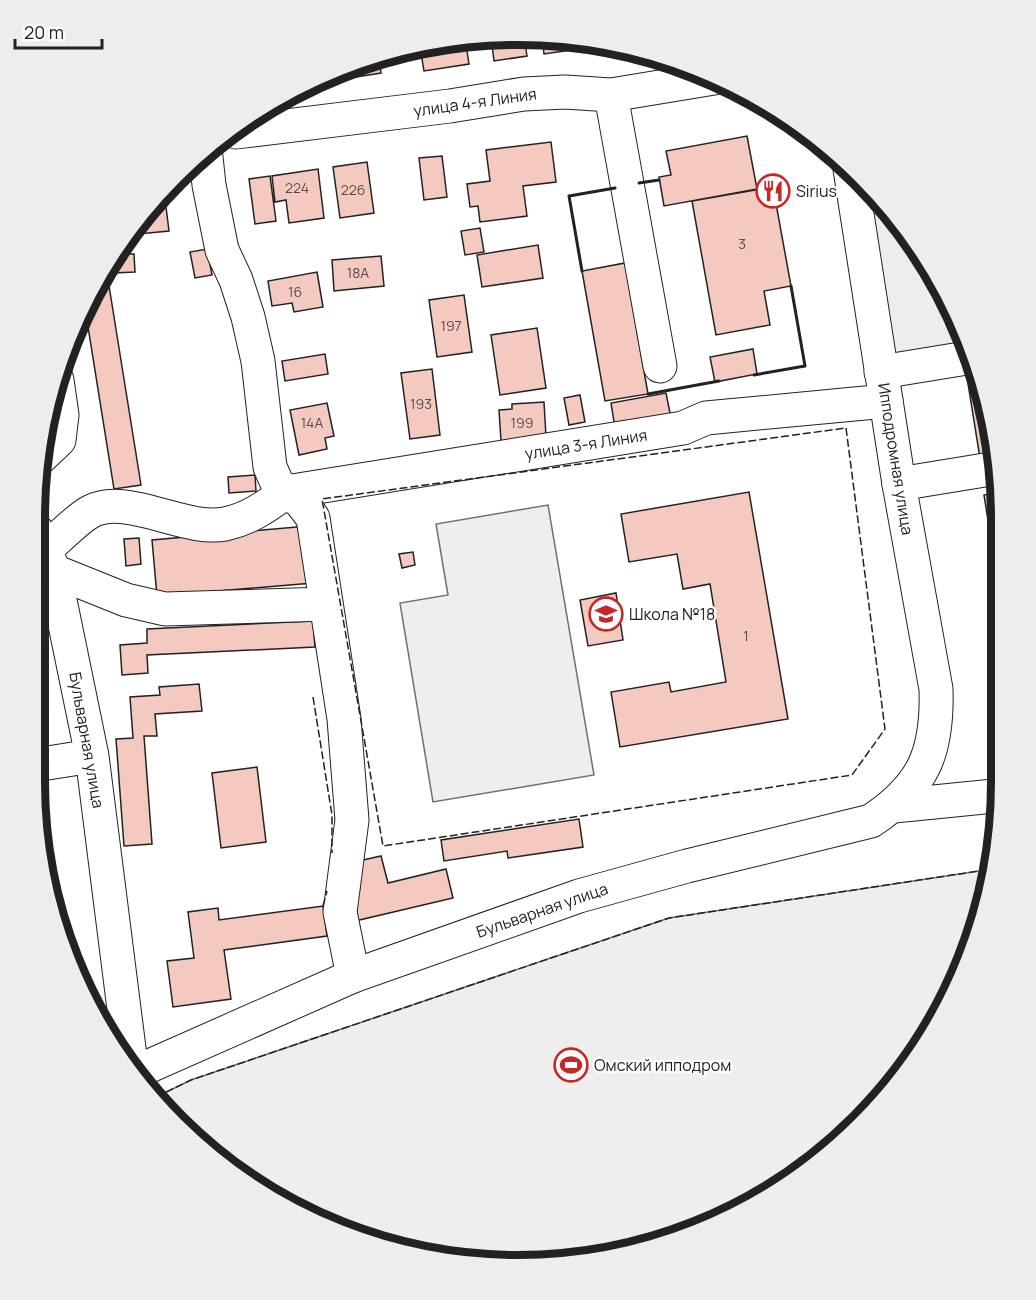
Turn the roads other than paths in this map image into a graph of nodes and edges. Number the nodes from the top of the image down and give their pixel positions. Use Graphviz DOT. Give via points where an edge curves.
graph roads {
  1 [pos="698,81"];
  2 [pos="611,95"];
  3 [pos="247,131"];
  4 [pos="207,162"];
  5 [pos="852,184"];
  6 [pos="964,360"];
  7 [pos="660,366"];
  8 [pos="884,387"];
  9 [pos="60,401"];
  10 [pos="50,449"];
  11 [pos="988,469"];
  12 [pos="899,484"];
  13 [pos="286,492"];
  14 [pos="45,550"];
  15 [pos="326,604"];
  16 [pos="931,749"];
  17 [pos="93,756"];
  18 [pos="45,763"];
  19 [pos="991,796"];
  20 [pos="894,806"];
  21 [pos="353,976"];
  22 [pos="128,1050"];
  23 [pos="142,1069"];
  1 -- 2 [label="street, улица 4-я Линия"];
  2 -- 3 [label="street, улица 4-я Линия" via="525,94"];
  2 -- 7 [label="street"];
  4 -- 13 [label="street" via="222,250 248,317 258,361 270,467"];
  5 -- 8 [label="street, Ипподромная улица"];
  6 -- 8 [label="street, улица 3-я Линия"];
  8 -- 12 [label="street, Ипподромная улица"];
  8 -- 13 [label="street, улица 3-я Линия" via="706,418 683,428"];
  9 -- 10 [label="street" via="59,440"];
  11 -- 12 [label="street"];
  12 -- 16 [label="street, Ипподромная улица" via="936,689 937,718"];
  13 -- 14 [label="street" via="256,514 224,524 195,524 111,505 90,512"];
  13 -- 15 [label="street" via="300,501 313,518"];
  14 -- 15 [label="street" via="126,600 165,609"];
  14 -- 17 [label="street, Бульварная улица"];
  15 -- 21 [label="street" via="344,719 352,809 340,912"];
  16 -- 20 [label="street, Бульварная улица" via="918,779"];
  17 -- 18 [label="street"];
  17 -- 22 [label="street, Бульварная улица"];
  19 -- 20 [label="street"];
  20 -- 21 [label="street, Бульварная улица" via="871,821 579,896"];
  21 -- 23 [label="street, Бульварная улица"];
}
